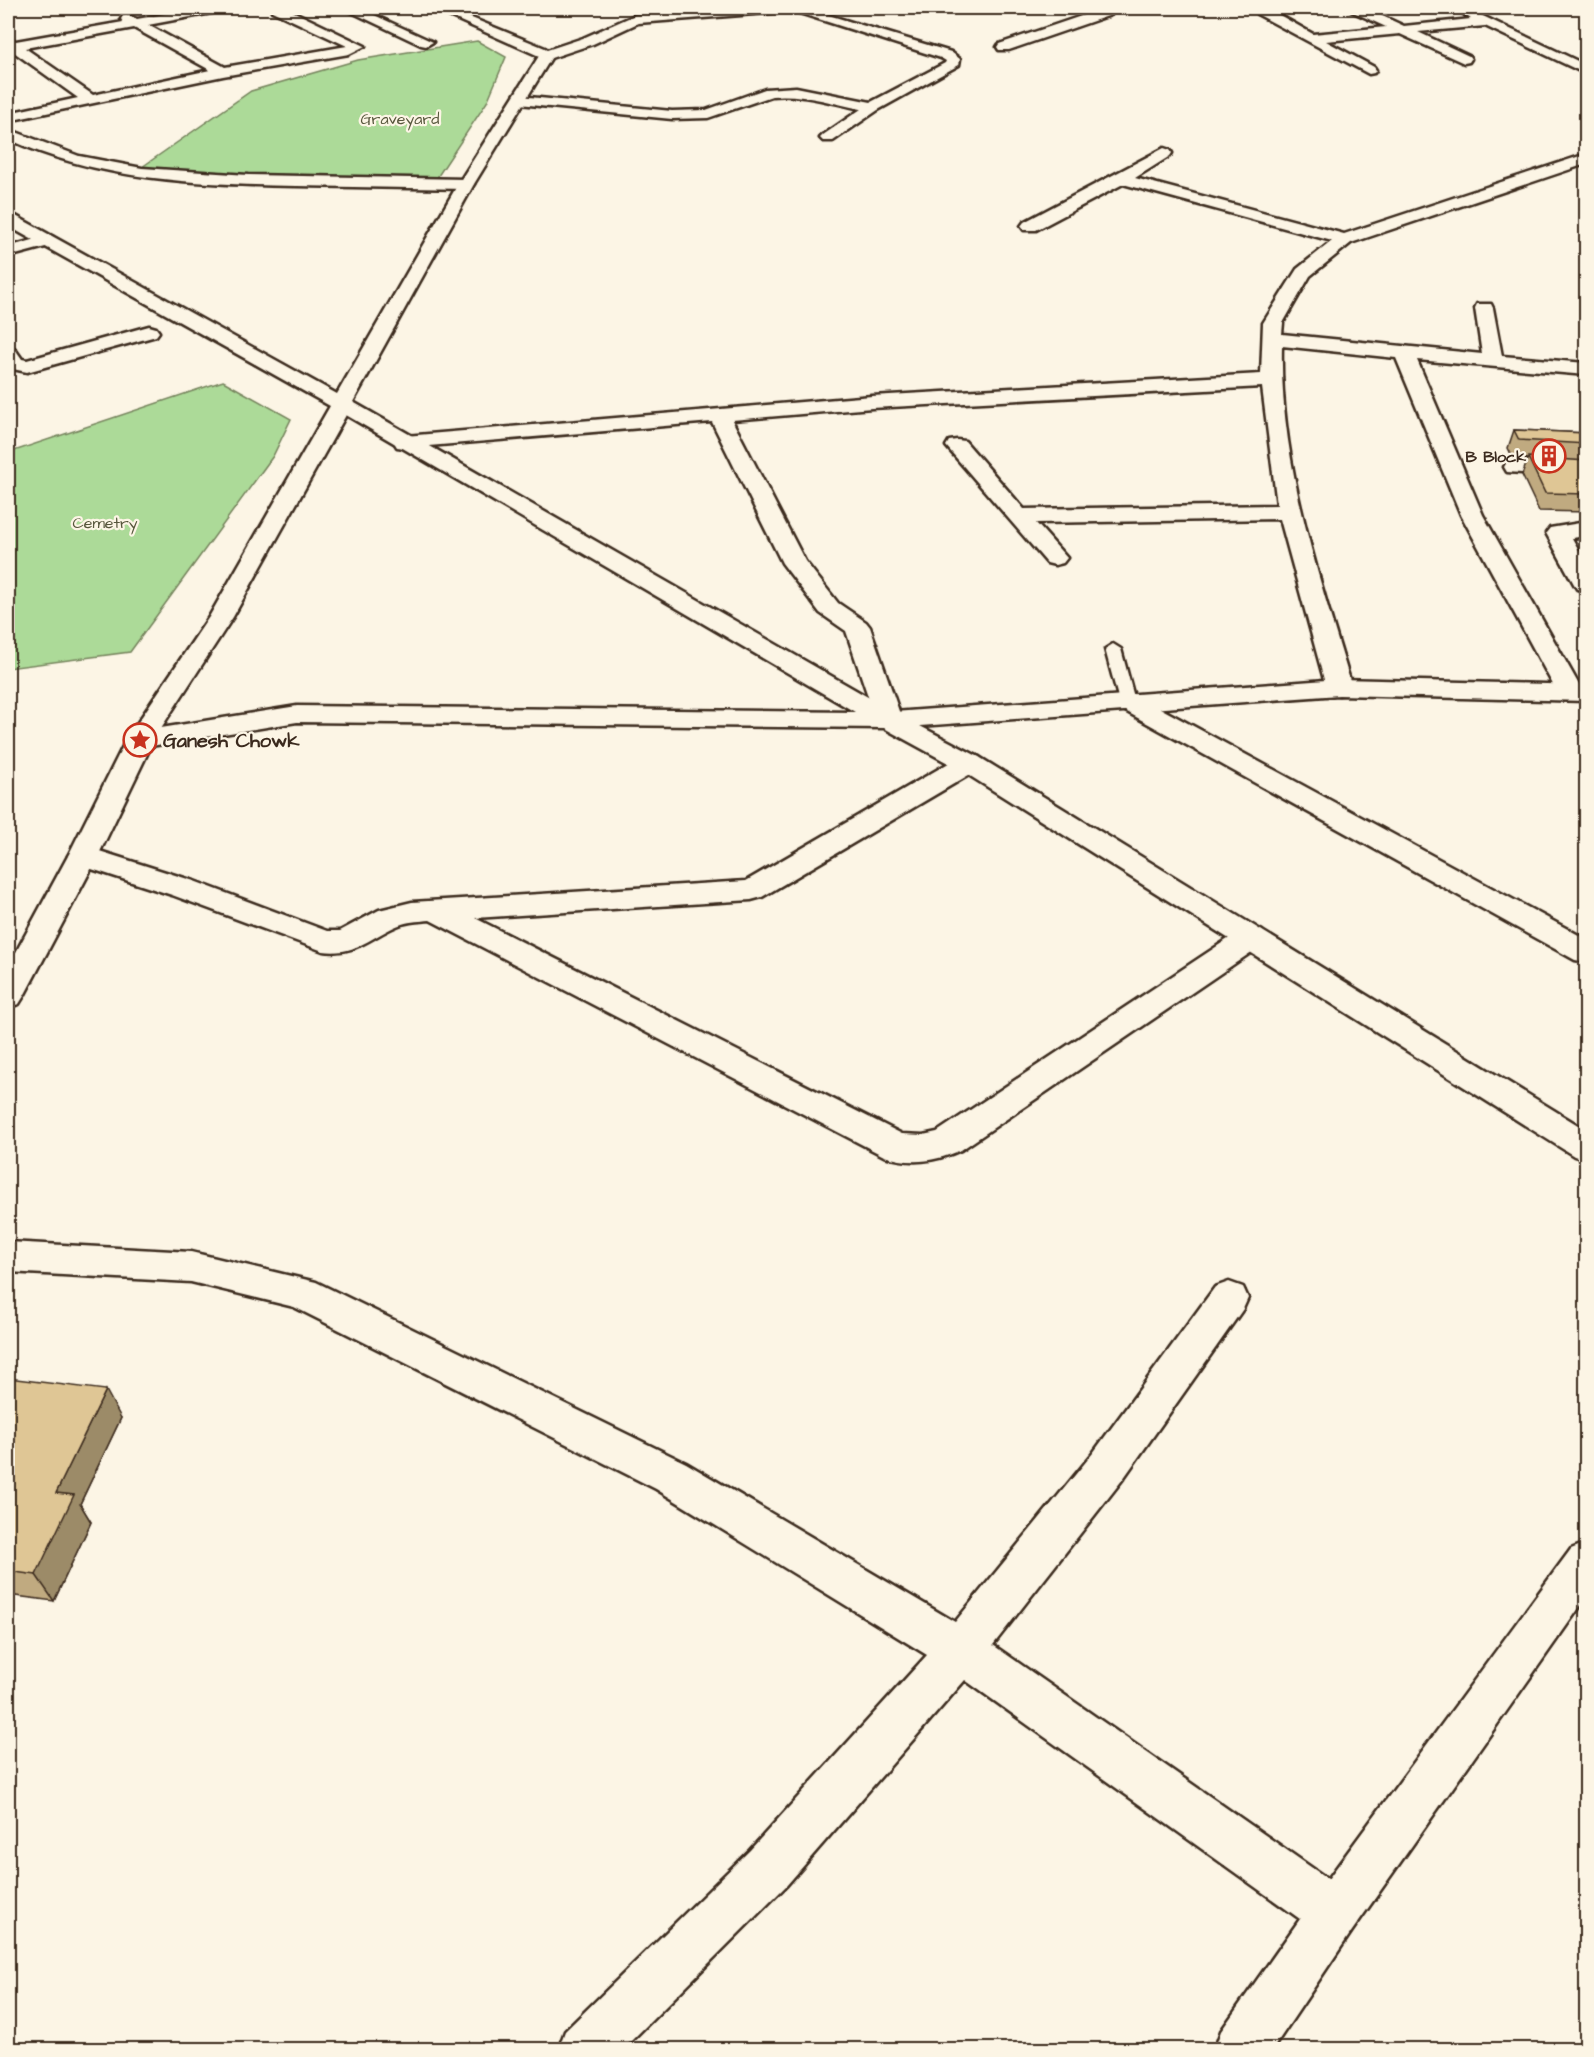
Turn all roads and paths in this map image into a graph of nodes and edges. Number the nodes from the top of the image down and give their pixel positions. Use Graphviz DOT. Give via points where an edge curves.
graph roads {
  1 [pos="217,8"];
  2 [pos="278,8"];
  3 [pos="349,8"];
  4 [pos="437,8"];
  5 [pos="781,8"];
  6 [pos="793,8"];
  7 [pos="1104,8"];
  8 [pos="1356,8"];
  9 [pos="1460,8"];
  10 [pos="1262,11"];
  11 [pos="117,13"];
  12 [pos="1487,22"];
  13 [pos="135,23"];
  14 [pos="1400,30"];
  15 [pos="1309,38"];
  16 [pos="426,42"];
  17 [pos="10,45"];
  18 [pos="1004,47"];
  19 [pos="546,55"];
  20 [pos="1464,59"];
  21 [pos="1583,66"];
  22 [pos="1369,69"];
  23 [pos="223,72"];
  24 [pos="88,98"];
  25 [pos="519,100"];
  26 [pos="873,107"];
  27 [pos="8,117"];
  28 [pos="8,134"];
  29 [pos="828,138"];
  30 [pos="1164,153"];
  31 [pos="1587,159"];
  32 [pos="1121,179"];
  33 [pos="466,184"];
  34 [pos="8,219"];
  35 [pos="1030,226"];
  36 [pos="1345,239"];
  37 [pos="47,241"];
  38 [pos="8,252"];
  39 [pos="1484,308"];
  40 [pos="149,332"];
  41 [pos="1273,339"];
  42 [pos="8,353"];
  43 [pos="1404,354"];
  44 [pos="1493,359"];
  45 [pos="1587,369"];
  46 [pos="1271,380"];
  47 [pos="341,404"];
  48 [pos="719,416"];
  49 [pos="405,442"];
  50 [pos="957,446"];
  51 [pos="1515,467"];
  52 [pos="1587,471"];
  53 [pos="1289,512"];
  54 [pos="1018,516"];
  55 [pos="1587,529"];
  56 [pos="1055,558"];
  57 [pos="1587,584"];
  58 [pos="1113,649"];
  59 [pos="1339,687"];
  60 [pos="1578,693"];
  61 [pos="1127,701"];
  62 [pos="889,720"];
  63 [pos="140,740"];
  64 [pos="969,763"];
  65 [pos="83,856"];
  66 [pos="434,909"];
  67 [pos="1251,938"];
  68 [pos="1587,952"];
  69 [pos="10,986"];
  70 [pos="1587,1147"];
  71 [pos="8,1257"];
  72 [pos="1229,1298"];
  73 [pos="1587,1563"];
  74 [pos="961,1650"];
  75 [pos="1334,1913"];
  76 [pos="584,2049"];
  77 [pos="1240,2049"];
  1 -- 13 [label="street"];
  2 -- 23 [label="street" via="358,46"];
  3 -- 16 [label="street"];
  4 -- 19 [label="street"];
  5 -- 19 [label="street" via="635,19"];
  6 -- 26 [label="street" via="953,59 952,65"];
  7 -- 18 [label="street" via="1106,12"];
  8 -- 14 [label="street"];
  9 -- 12 [label="street"];
  10 -- 15 [label="street"];
  11 -- 13 [label="street"];
  12 -- 14 [label="street"];
  12 -- 21 [label="street"];
  13 -- 17 [label="street"];
  13 -- 23 [label="street"];
  14 -- 15 [label="street"];
  14 -- 20 [label="street"];
  15 -- 22 [label="street"];
  17 -- 24 [label="street"];
  19 -- 25 [label="street"];
  23 -- 24 [label="street"];
  24 -- 27 [label="street"];
  25 -- 26 [label="street" via="697,115 770,92 789,91"];
  25 -- 33 [label="street"];
  26 -- 29 [label="street"];
  28 -- 33 [label="street" via="109,169 152,176"];
  30 -- 32 [label="street"];
  31 -- 36 [label="street"];
  32 -- 35 [label="street"];
  32 -- 36 [label="street"];
  33 -- 47 [label="street"];
  34 -- 37 [label="street"];
  36 -- 41 [label="street" via="1303,273 1273,323"];
  37 -- 38 [label="street"];
  37 -- 47 [label="street"];
  39 -- 44 [label="street"];
  40 -- 42 [label="street" via="27,366 15,364"];
  41 -- 43 [label="street"];
  41 -- 46 [label="street"];
  43 -- 44 [label="street"];
  43 -- 60 [label="street" via="1472,515"];
  44 -- 45 [label="street"];
  46 -- 48 [label="street" via="872,402"];
  46 -- 53 [label="street"];
  47 -- 49 [label="street"];
  47 -- 63 [label="street" via="221,617"];
  48 -- 49 [label="street"];
  48 -- 62 [label="street" via="794,563 829,608 857,627"];
  49 -- 62 [label="street"];
  50 -- 54 [label="street"];
  51 -- 52 [label="street"];
  53 -- 54 [label="street"];
  53 -- 59 [label="street"];
  54 -- 56 [label="street"];
  55 -- 57 [label="street" via="1558,533"];
  58 -- 61 [label="lane"];
  59 -- 60 [label="street"];
  59 -- 61 [label="street"];
  61 -- 62 [label="street"];
  61 -- 68 [label="street"];
  62 -- 63 [label="street" via="297,714"];
  62 -- 64 [label="street"];
  63 -- 65 [label="street"];
  64 -- 66 [label="street" via="751,890"];
  64 -- 67 [label="street"];
  65 -- 66 [label="street" via="331,943 353,938 397,915"];
  65 -- 69 [label="street"];
  66 -- 67 [label="street" via="896,1147 911,1149 937,1147 949,1141"];
  67 -- 70 [label="street"];
  71 -- 74 [label="street" via="191,1268 302,1293 671,1476"];
  72 -- 74 [label="street" via="1108,1466"];
  73 -- 75 [label="street"];
  74 -- 75 [label="street"];
  74 -- 76 [label="street" via="768,1868"];
  75 -- 77 [label="street"];
}
